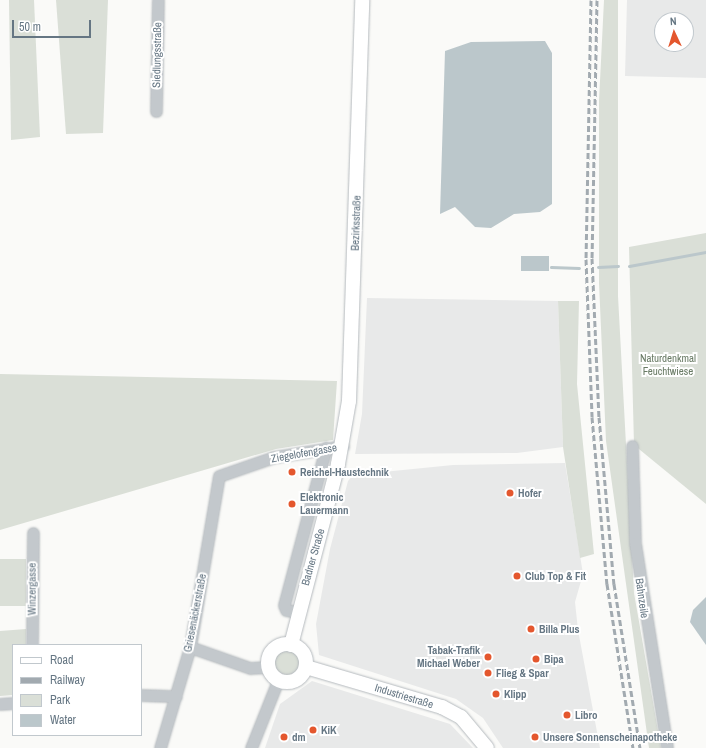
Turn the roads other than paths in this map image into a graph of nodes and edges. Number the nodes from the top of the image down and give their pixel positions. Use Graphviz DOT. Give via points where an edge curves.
graph roads {
  1 [pos="158,0"];
  2 [pos="362,0"];
  3 [pos="156,110"];
  4 [pos="342,446"];
  5 [pos="632,446"];
  6 [pos="326,447"];
  7 [pos="220,476"];
  8 [pos="32,533"];
  9 [pos="297,612"];
  10 [pos="32,644"];
  11 [pos="291,645"];
  12 [pos="190,647"];
  13 [pos="268,667"];
  14 [pos="306,667"];
  15 [pos="278,680"];
  16 [pos="142,695"];
  17 [pos="176,696"];
  18 [pos="12,703"];
  19 [pos="0,704"];
  20 [pos="160,748"];
  21 [pos="251,748"];
  22 [pos="487,748"];
  23 [pos="667,748"];
  1 -- 3 [label="street, Siedlungsstraße"];
  2 -- 4 [label="main road, Bezirksstraße" via="353,328"];
  4 -- 6 [label="street, Ziegelofengasse"];
  4 -- 9 [label="main road, Badner Straße"];
  5 -- 23 [label="street, Bahnzeile" via="635,543"];
  6 -- 7 [label="street, Ziegelofengasse" via="274,457"];
  6 -- 9 [label="street" via="284,605 286,610"];
  7 -- 12 [label="street, Griesenäckerstraße"];
  8 -- 10 [label="street, Winzergasse"];
  9 -- 11 [label="main road, Badner Straße"];
  11 -- 13 [label="main road" via="274,650"];
  11 -- 14 [label="main road" via="301,650"];
  12 -- 13 [label="street" via="250,668"];
  12 -- 17 [label="street, Griesenäckerstraße"];
  13 -- 15 [label="main road"];
  14 -- 15 [label="main road" via="294,681"];
  14 -- 22 [label="main road, Industriestraße" via="442,707 461,717"];
  15 -- 21 [label="street"];
  16 -- 17 [label="street"];
  17 -- 20 [label="street, Griesenäckerstraße"];
  18 -- 19 [label="street"];
}
